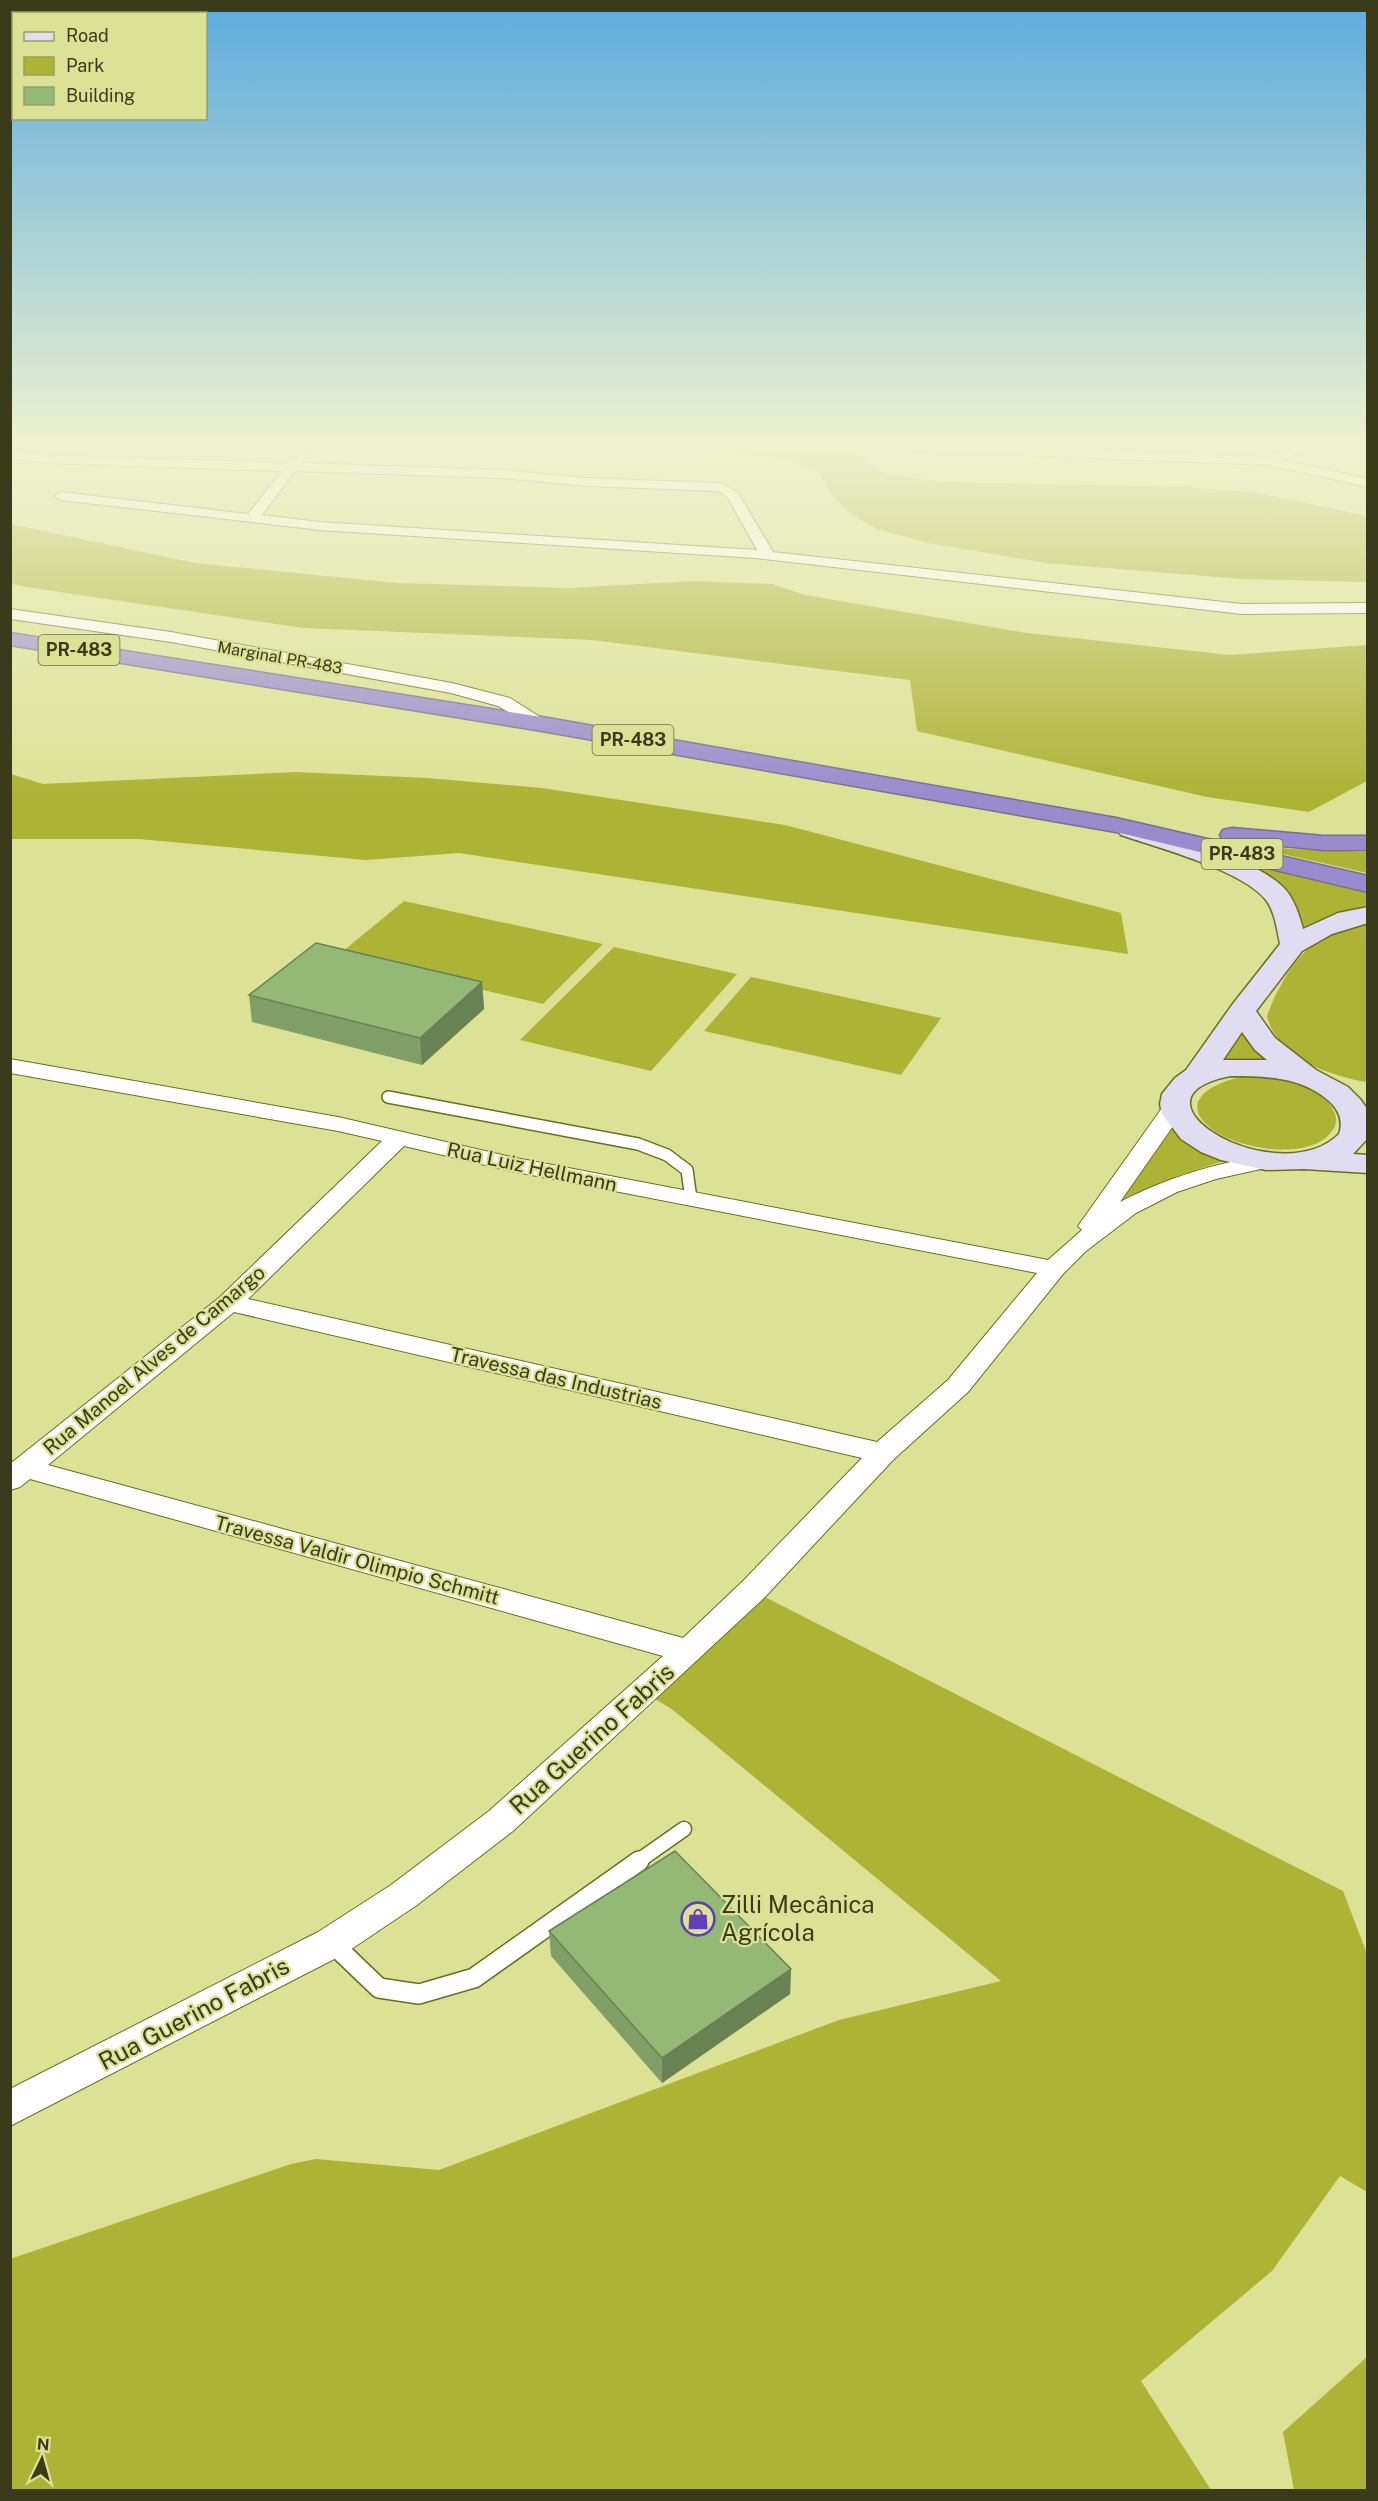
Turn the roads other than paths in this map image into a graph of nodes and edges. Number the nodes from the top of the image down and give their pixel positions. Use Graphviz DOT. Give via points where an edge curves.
graph roads {
  1 [pos="819,562"];
  2 [pos="1368,608"];
  3 [pos="10,614"];
  4 [pos="10,639"];
  5 [pos="542,724"];
  6 [pos="1116,825"];
  7 [pos="1368,843"];
  8 [pos="1368,884"];
  9 [pos="1368,915"];
  10 [pos="1293,945"];
  11 [pos="1242,1011"];
  12 [pos="10,1066"];
  13 [pos="1197,1076"];
  14 [pos="1322,1084"];
  15 [pos="1368,1093"];
  16 [pos="388,1097"];
  17 [pos="1175,1106"];
  18 [pos="399,1138"];
  19 [pos="1265,1161"];
  20 [pos="1300,1161"];
  21 [pos="1368,1164"];
  22 [pos="692,1198"];
  23 [pos="1077,1246"];
  24 [pos="1054,1269"];
  25 [pos="229,1303"];
  26 [pos="883,1453"];
  27 [pos="18,1474"];
  28 [pos="690,1651"];
  29 [pos="684,1829"];
  30 [pos="331,1943"];
  31 [pos="10,2109"];
  1 -- 2 [label="street" via="1242,609"];
  3 -- 5 [label="street, Marginal PR-483" via="171,637 452,688 504,702"];
  4 -- 5 [label="highway, PR-483"];
  5 -- 6 [label="highway, PR-483"];
  6 -- 7 [label="highway" via="1324,843"];
  6 -- 8 [label="highway, PR-483"];
  6 -- 10 [label="street" via="1242,872 1274,893 1287,915"];
  9 -- 10 [label="street" via="1323,928"];
  10 -- 11 [label="street"];
  11 -- 13 [label="street"];
  11 -- 14 [label="street" via="1265,1044"];
  12 -- 18 [label="street, Rua Luiz Hellmann"];
  13 -- 14 [label="street" via="1252,1066 1274,1068"];
  13 -- 17 [label="street" via="1177,1094"];
  14 -- 15 [label="street"];
  14 -- 20 [label="street" via="1353,1110 1355,1133 1336,1151"];
  16 -- 22 [label="lane" via="638,1144 667,1155 687,1170"];
  17 -- 19 [label="street" via="1178,1118 1202,1140 1242,1157"];
  17 -- 23 [label="street"];
  18 -- 22 [label="street, Rua Luiz Hellmann" via="511,1164"];
  18 -- 25 [label="street, Rua Manoel Alves de Camargo"];
  19 -- 20 [label="street"];
  19 -- 23 [label="street" via="1168,1187 1127,1208"];
  20 -- 21 [label="street"];
  22 -- 24 [label="street, Rua Luiz Hellmann"];
  23 -- 24 [label="street, Rua Guerino Fabris"];
  24 -- 26 [label="street, Rua Guerino Fabris" via="958,1386"];
  25 -- 26 [label="street, Travessa das Industrias"];
  25 -- 27 [label="street, Rua Manoel Alves de Camargo"];
  26 -- 28 [label="street, Rua Guerino Fabris"];
  27 -- 28 [label="street, Travessa Valdir Olimpio Schmitt"];
  28 -- 30 [label="street, Rua Guerino Fabris" via="501,1821 404,1895"];
  29 -- 30 [label="lane" via="474,1978 419,1994 379,1989"];
  30 -- 31 [label="street, Rua Guerino Fabris"];
}
